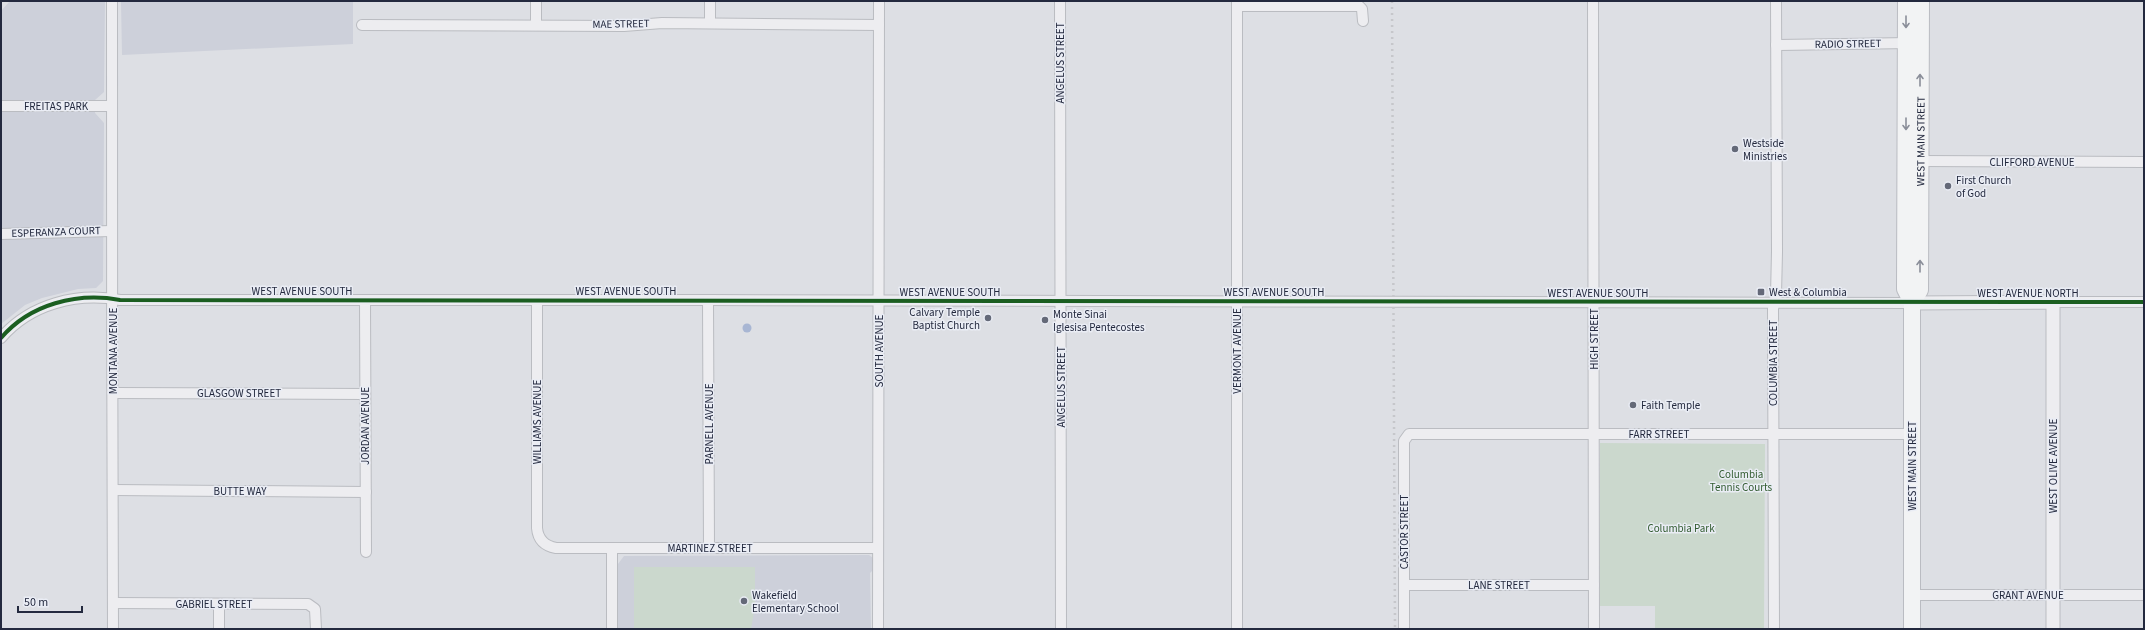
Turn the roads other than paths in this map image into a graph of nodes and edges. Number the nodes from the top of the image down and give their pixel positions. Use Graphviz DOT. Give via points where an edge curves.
graph roads {
  1 [pos="112,1"];
  2 [pos="536,1"];
  3 [pos="710,1"];
  4 [pos="879,1"];
  5 [pos="1060,1"];
  6 [pos="1593,1"];
  7 [pos="1776,1"];
  8 [pos="1906,1"];
  9 [pos="1921,1"];
  10 [pos="1237,3"];
  11 [pos="1359,4"];
  12 [pos="1363,21"];
  13 [pos="710,23"];
  14 [pos="536,24"];
  15 [pos="362,25"];
  16 [pos="879,25"];
  17 [pos="1913,43"];
  18 [pos="1776,45"];
  19 [pos="1,106"];
  20 [pos="112,106"];
  21 [pos="1920,161"];
  22 [pos="2144,162"];
  23 [pos="111,230"];
  24 [pos="1,234"];
  25 [pos="113,299"];
  26 [pos="537,300"];
  27 [pos="708,300"];
  28 [pos="879,300"];
  29 [pos="365,301"];
  30 [pos="1061,301"];
  31 [pos="1237,301"];
  32 [pos="1594,302"];
  33 [pos="1775,302"];
  34 [pos="2053,302"];
  35 [pos="2144,302"];
  36 [pos="1912,303"];
  37 [pos="1,338"];
  38 [pos="114,393"];
  39 [pos="365,394"];
  40 [pos="1594,433"];
  41 [pos="1774,434"];
  42 [pos="1912,434"];
  43 [pos="1406,435"];
  44 [pos="114,490"];
  45 [pos="366,492"];
  46 [pos="542,542"];
  47 [pos="612,548"];
  48 [pos="709,548"];
  49 [pos="878,548"];
  50 [pos="366,552"];
  51 [pos="1404,585"];
  52 [pos="1594,586"];
  53 [pos="1912,595"];
  54 [pos="2053,595"];
  55 [pos="2144,595"];
  56 [pos="113,603"];
  57 [pos="219,604"];
  58 [pos="114,629"];
  59 [pos="219,629"];
  60 [pos="316,629"];
  61 [pos="612,629"];
  62 [pos="878,629"];
  63 [pos="1061,629"];
  64 [pos="1237,629"];
  65 [pos="1404,629"];
  66 [pos="1594,629"];
  67 [pos="1774,629"];
  68 [pos="1912,629"];
  69 [pos="2053,629"];
  1 -- 20 [label="street, MONTANA AVENUE"];
  2 -- 14 [label="street"];
  3 -- 13 [label="street"];
  4 -- 16 [label="street, SOUTH AVENUE"];
  5 -- 30 [label="street, ANGELUS STREET"];
  6 -- 32 [label="street, HIGH STREET"];
  7 -- 18 [label="street, COLUMBIA STREET"];
  8 -- 17 [label="main road, WEST MAIN STREET, one-way"];
  9 -- 17 [label="main road, WEST MAIN STREET"];
  10 -- 11 [label="street"];
  10 -- 31 [label="street, VERMONT AVENUE"];
  11 -- 12 [label="street"];
  13 -- 14 [label="street, MAE STREET" via="630,26"];
  13 -- 16 [label="street, MAE STREET"];
  14 -- 15 [label="street, MAE STREET"];
  16 -- 28 [label="street, SOUTH AVENUE"];
  17 -- 18 [label="street, RADIO STREET"];
  21 -- 17 [label="main road, WEST MAIN STREET, one-way"];
  17 -- 36 [label="main road, WEST MAIN STREET, one-way" via="1905,289"];
  18 -- 33 [label="street, COLUMBIA STREET"];
  19 -- 20 [label="street, FREITAS PARK"];
  20 -- 23 [label="street, MONTANA AVENUE"];
  21 -- 22 [label="street, CLIFFORD AVENUE"];
  36 -- 21 [label="main road, WEST MAIN STREET, one-way" via="1920,290"];
  23 -- 24 [label="street, ESPERANZA COURT"];
  23 -- 25 [label="street, MONTANA AVENUE"];
  25 -- 29 [label="street, WEST AVENUE SOUTH"];
  25 -- 37 [label="street, WEST AVENUE SOUTH" via="85,297 46,306 23,318"];
  25 -- 38 [label="street, MONTANA AVENUE"];
  26 -- 27 [label="street, WEST AVENUE SOUTH"];
  26 -- 29 [label="street, WEST AVENUE SOUTH"];
  26 -- 46 [label="street, WILLIAMS AVENUE" via="537,528"];
  27 -- 28 [label="street, WEST AVENUE SOUTH"];
  27 -- 48 [label="street, PARNELL AVENUE"];
  28 -- 30 [label="street, WEST AVENUE SOUTH"];
  28 -- 49 [label="street, SOUTH AVENUE"];
  29 -- 39 [label="street, JORDAN AVENUE"];
  30 -- 31 [label="street, WEST AVENUE SOUTH"];
  30 -- 63 [label="street, ANGELUS STREET"];
  31 -- 32 [label="street, WEST AVENUE SOUTH"];
  31 -- 64 [label="street, VERMONT AVENUE"];
  32 -- 33 [label="street, WEST AVENUE SOUTH"];
  32 -- 40 [label="street, HIGH STREET"];
  33 -- 36 [label="street, WEST AVENUE SOUTH"];
  33 -- 41 [label="street, COLUMBIA STREET"];
  34 -- 35 [label="street, WEST AVENUE NORTH"];
  34 -- 36 [label="street, WEST AVENUE NORTH"];
  34 -- 54 [label="street, WEST OLIVE AVENUE"];
  36 -- 42 [label="main road, WEST MAIN STREET"];
  38 -- 39 [label="street, GLASGOW STREET"];
  38 -- 44 [label="street, MONTANA AVENUE"];
  39 -- 45 [label="street, JORDAN AVENUE"];
  40 -- 41 [label="street, FARR STREET"];
  40 -- 43 [label="street, FARR STREET"];
  40 -- 52 [label="street, HIGH STREET"];
  41 -- 42 [label="street, FARR STREET"];
  41 -- 67 [label="street, COLUMBIA STREET"];
  42 -- 53 [label="main road, WEST MAIN STREET"];
  43 -- 51 [label="street, CASTOR STREET"];
  44 -- 45 [label="street, BUTTE WAY"];
  44 -- 56 [label="street, MONTANA AVENUE"];
  45 -- 50 [label="street, JORDAN AVENUE"];
  46 -- 47 [label="street, MARTINEZ STREET" via="556,548"];
  47 -- 48 [label="street, MARTINEZ STREET"];
  47 -- 61 [label="street"];
  48 -- 49 [label="street, MARTINEZ STREET"];
  49 -- 62 [label="street, SOUTH AVENUE"];
  51 -- 52 [label="street, LANE STREET"];
  51 -- 65 [label="street, CASTOR STREET"];
  52 -- 66 [label="street, HIGH STREET"];
  53 -- 54 [label="street, GRANT AVENUE"];
  53 -- 68 [label="main road, WEST MAIN STREET"];
  54 -- 55 [label="street, GRANT AVENUE"];
  54 -- 69 [label="street, WEST OLIVE AVENUE"];
  56 -- 57 [label="street, GABRIEL STREET"];
  56 -- 58 [label="street, MONTANA AVENUE"];
  57 -- 59 [label="street"];
  57 -- 60 [label="street, GABRIEL STREET" via="308,604 314,606 316,612"];
}
